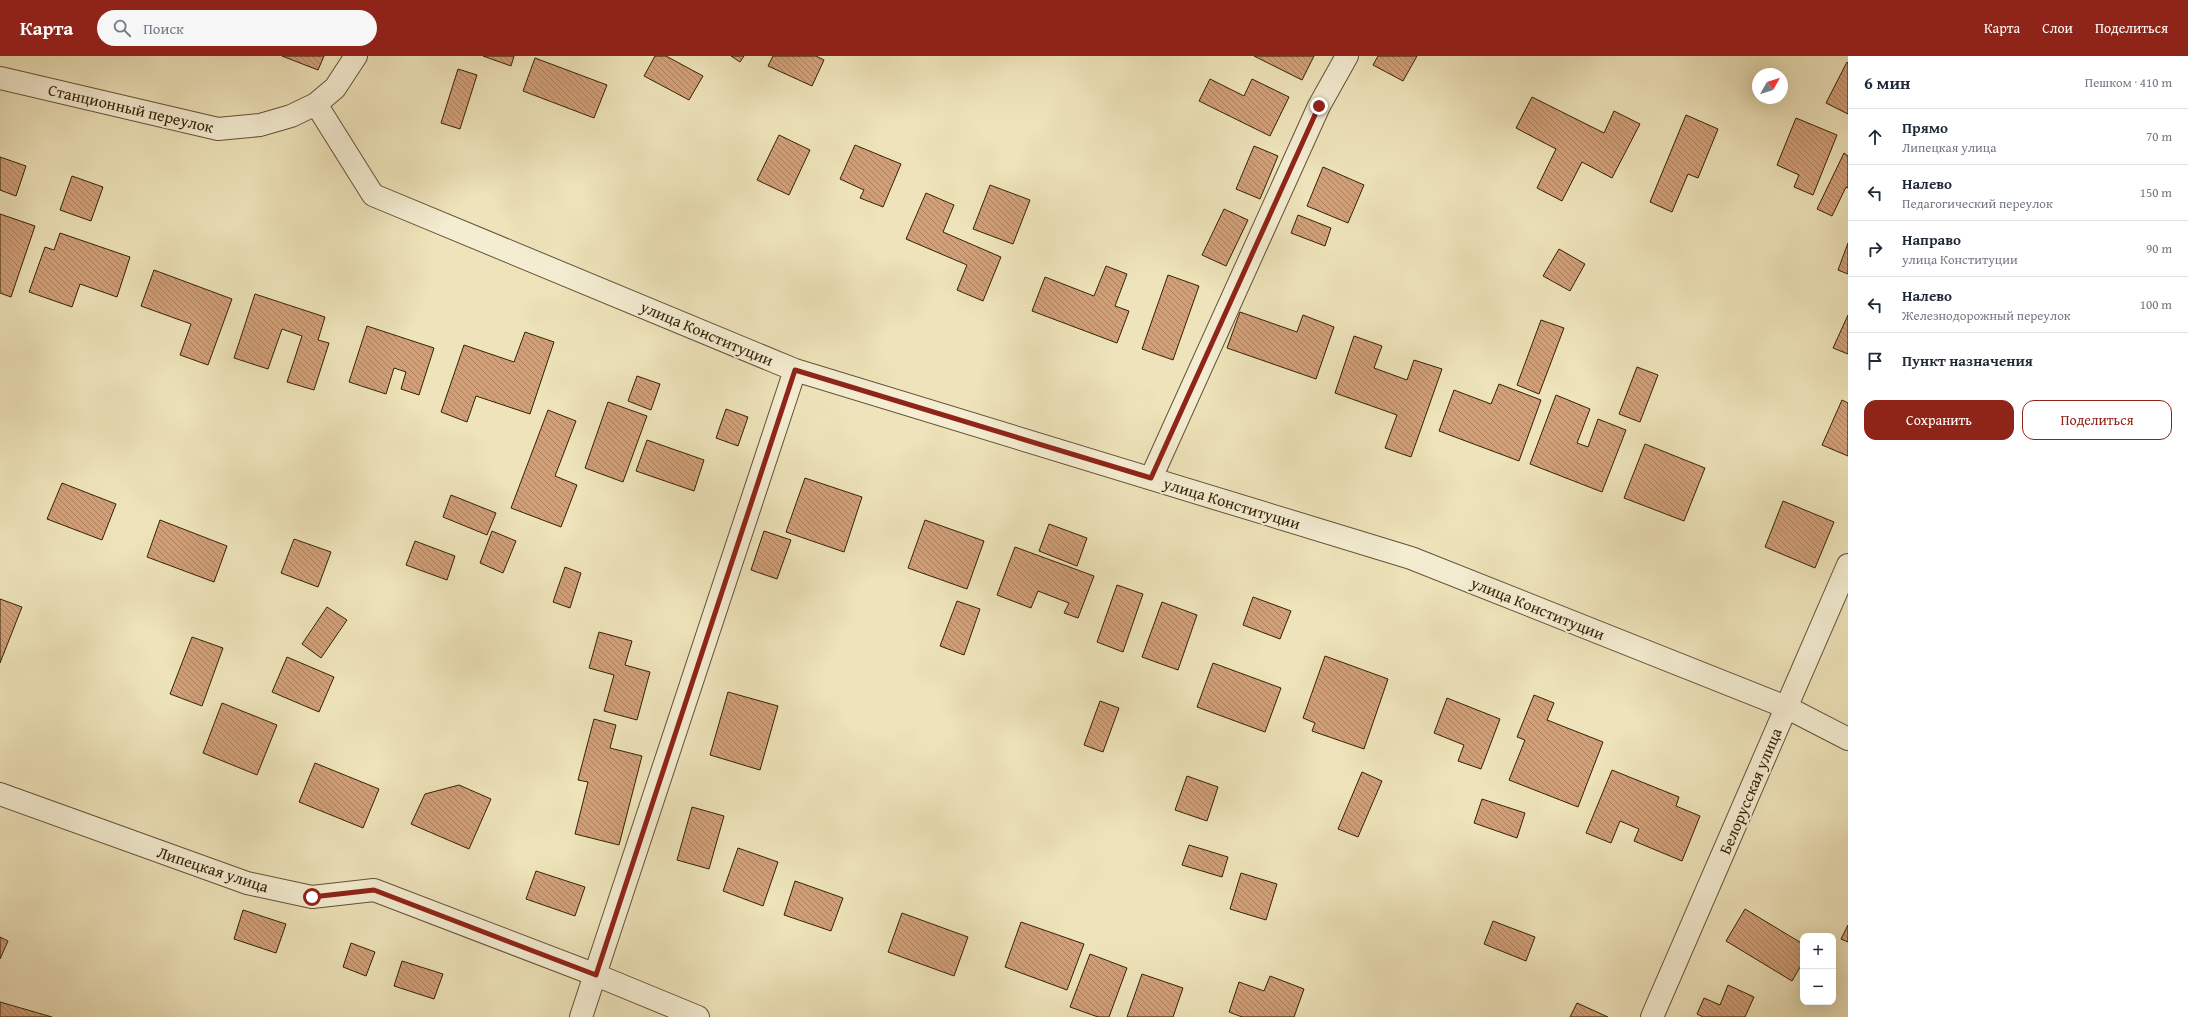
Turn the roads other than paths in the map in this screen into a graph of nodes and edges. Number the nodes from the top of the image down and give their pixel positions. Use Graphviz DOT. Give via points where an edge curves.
graph roads {
  1 [pos="356,56"];
  2 [pos="1348,56"];
  3 [pos="0,78"];
  4 [pos="316,104"];
  5 [pos="795,370"];
  6 [pos="1151,478"];
  7 [pos="1848,565"];
  8 [pos="1786,707"];
  9 [pos="1848,739"];
  10 [pos="0,794"];
  11 [pos="596,975"];
  12 [pos="581,1017"];
  13 [pos="698,1017"];
  14 [pos="1652,1017"];
  1 -- 4 [label="street, Станционный переулок" via="335,88"];
  2 -- 6 [label="street" via="1319,106"];
  3 -- 4 [label="street, Станционный переулок" via="218,129 260,125 291,116"];
  4 -- 5 [label="street, улица Конституции" via="373,195"];
  5 -- 6 [label="street, улица Конституции"];
  5 -- 11 [label="street"];
  6 -- 8 [label="street, улица Конституции" via="1411,558"];
  7 -- 8 [label="street, Белорусская улица"];
  8 -- 9 [label="street, улица Конституции"];
  8 -- 14 [label="street, Белорусская улица"];
  10 -- 11 [label="street, Липецкая улица" via="247,883 312,897 374,890"];
  11 -- 12 [label="street"];
  11 -- 13 [label="street, Липецкая улица"];
}
